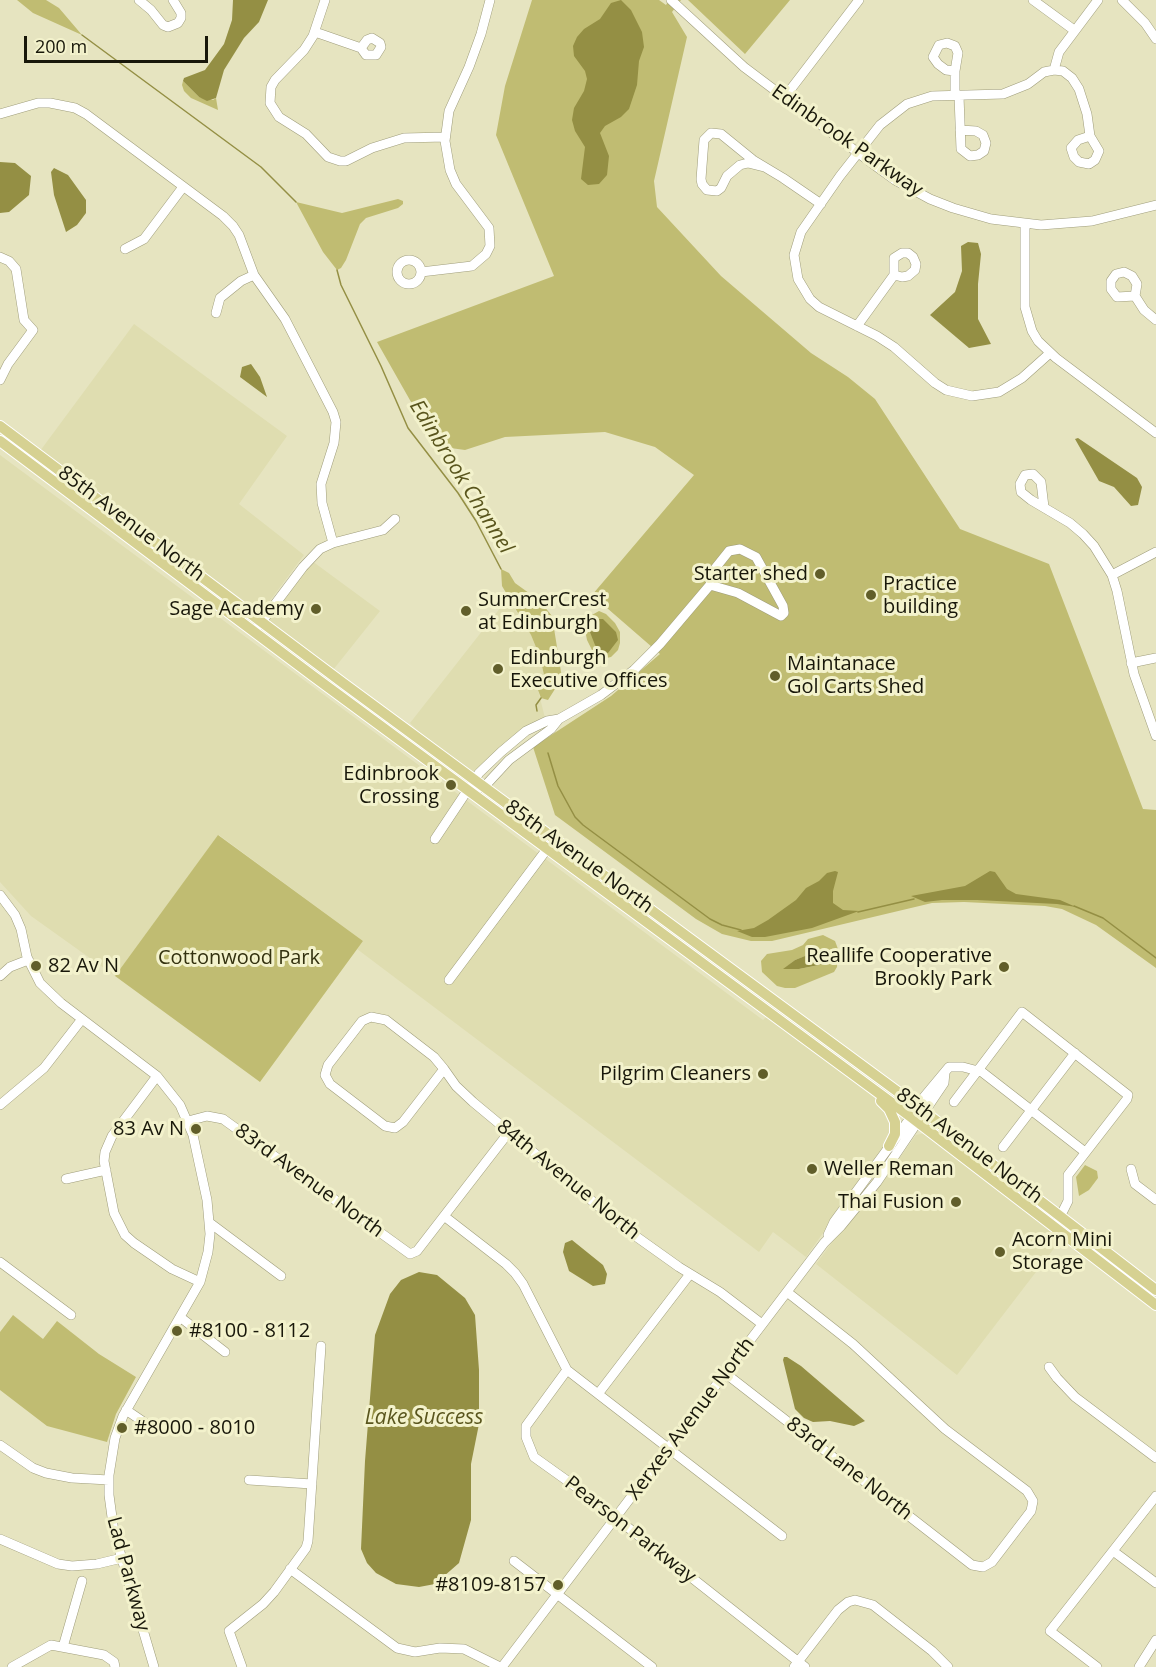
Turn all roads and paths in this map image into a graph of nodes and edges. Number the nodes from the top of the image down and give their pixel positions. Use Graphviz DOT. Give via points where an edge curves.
graph roads {
  1 [pos="139,0"];
  2 [pos="173,0"];
  3 [pos="325,0"];
  4 [pos="490,0"];
  5 [pos="671,0"];
  6 [pos="859,0"];
  7 [pos="1033,0"];
  8 [pos="1098,0"];
  9 [pos="1122,0"];
  10 [pos="1074,30"];
  11 [pos="315,32"];
  12 [pos="1156,39"];
  13 [pos="361,48"];
  14 [pos="1054,70"];
  15 [pos="954,71"];
  16 [pos="957,95"];
  17 [pos="784,98"];
  18 [pos="0,114"];
  19 [pos="960,130"];
  20 [pos="1090,136"];
  21 [pos="445,137"];
  22 [pos="858,154"];
  23 [pos="764,167"];
  24 [pos="183,187"];
  25 [pos="821,204"];
  26 [pos="1156,205"];
  27 [pos="1025,224"];
  28 [pos="125,249"];
  29 [pos="0,257"];
  30 [pos="421,272"];
  31 [pos="254,275"];
  32 [pos="894,275"];
  33 [pos="1135,296"];
  34 [pos="216,313"];
  35 [pos="1156,320"];
  36 [pos="857,326"];
  37 [pos="1050,353"];
  38 [pos="0,380"];
  39 [pos="0,426"];
  40 [pos="1156,433"];
  41 [pos="0,441"];
  42 [pos="1044,507"];
  43 [pos="395,519"];
  44 [pos="333,543"];
  45 [pos="1156,552"];
  46 [pos="1112,575"];
  47 [pos="710,585"];
  48 [pos="777,596"];
  49 [pos="765,608"];
  50 [pos="261,622"];
  51 [pos="254,632"];
  52 [pos="1156,658"];
  53 [pos="1131,663"];
  54 [pos="559,719"];
  55 [pos="1156,736"];
  56 [pos="501,752"];
  57 [pos="509,760"];
  58 [pos="475,780"];
  59 [pos="484,787"];
  60 [pos="469,791"];
  61 [pos="435,838"];
  62 [pos="555,839"];
  63 [pos="548,849"];
  64 [pos="0,895"];
  65 [pos="28,960"];
  66 [pos="0,976"];
  67 [pos="449,980"];
  68 [pos="82,1019"];
  69 [pos="1075,1053"];
  70 [pos="444,1069"];
  71 [pos="979,1070"];
  72 [pos="848,1071"];
  73 [pos="157,1076"];
  74 [pos="954,1102"];
  75 [pos="0,1105"];
  76 [pos="921,1109"];
  77 [pos="1032,1111"];
  78 [pos="915,1120"];
  79 [pos="188,1121"];
  80 [pos="509,1132"];
  81 [pos="890,1146"];
  82 [pos="1004,1147"];
  83 [pos="1085,1152"];
  84 [pos="1131,1169"];
  85 [pos="106,1170"];
  86 [pos="66,1179"];
  87 [pos="1156,1200"];
  88 [pos="444,1216"];
  89 [pos="1060,1216"];
  90 [pos="210,1223"];
  91 [pos="1056,1228"];
  92 [pos="824,1243"];
  93 [pos="0,1262"];
  94 [pos="690,1274"];
  95 [pos="281,1276"];
  96 [pos="200,1282"];
  97 [pos="1156,1290"];
  98 [pos="787,1292"];
  99 [pos="1156,1305"];
  100 [pos="71,1315"];
  101 [pos="180,1317"];
  102 [pos="762,1324"];
  103 [pos="321,1346"];
  104 [pos="225,1352"];
  105 [pos="1049,1367"];
  106 [pos="567,1370"];
  107 [pos="725,1373"];
  108 [pos="598,1394"];
  109 [pos="126,1410"];
  110 [pos="169,1428"];
  111 [pos="0,1445"];
  112 [pos="669,1447"];
  113 [pos="1156,1458"];
  114 [pos="109,1480"];
  115 [pos="249,1480"];
  116 [pos="312,1484"];
  117 [pos="1156,1496"];
  118 [pos="616,1517"];
  119 [pos="782,1536"];
  120 [pos="0,1539"];
  121 [pos="1113,1551"];
  122 [pos="122,1558"];
  123 [pos="514,1560"];
  124 [pos="291,1569"];
  125 [pos="82,1581"];
  126 [pos="1156,1583"];
  127 [pos="557,1594"];
  128 [pos="1156,1640"];
  129 [pos="63,1647"];
  130 [pos="799,1665"];
  131 [pos="12,1667"];
  132 [pos="115,1667"];
  133 [pos="154,1667"];
  134 [pos="242,1667"];
  135 [pos="501,1667"];
  136 [pos="652,1667"];
  137 [pos="948,1667"];
  138 [pos="1097,1667"];
  139 [pos="1139,1667"];
  1 -- 2 [label="street" via="168,27 181,18"];
  3 -- 11 [label="street"];
  4 -- 21 [label="street" via="469,67 449,111"];
  5 -- 17 [label="street, Edinbrook Parkway" via="730,56"];
  6 -- 17 [label="street"];
  7 -- 10 [label="street"];
  8 -- 10 [label="street"];
  9 -- 12 [label="street"];
  10 -- 14 [label="street" via="1059,52"];
  11 -- 13 [label="street"];
  11 -- 21 [label="street" via="304,50 275,80 269,95 279,117 306,134 328,157 346,161 404,138"];
  14 -- 16 [label="street" via="1003,94"];
  14 -- 20 [label="street" via="1068,74 1079,89"];
  15 -- 16 [label="street"];
  16 -- 19 [label="street"];
  16 -- 22 [label="street" via="932,96 908,104 880,125"];
  17 -- 22 [label="street, Edinbrook Parkway"];
  18 -- 24 [label="street" via="38,103 75,108"];
  21 -- 30 [label="street" via="450,170 489,228 490,246 472,266"];
  22 -- 25 [label="street"];
  22 -- 27 [label="street, Edinbrook Parkway" via="930,199 971,214"];
  23 -- 23 [label="street" via="740,165 727,176 721,188 707,190 701,179 705,140 711,133 721,134"];
  23 -- 25 [label="street"];
  24 -- 28 [label="street" via="144,239"];
  24 -- 31 [label="street" via="233,226"];
  25 -- 36 [label="street" via="796,244 798,279 819,307"];
  26 -- 27 [label="street, Edinbrook Parkway" via="1092,221"];
  27 -- 37 [label="street" via="1024,307 1032,331"];
  29 -- 38 [label="street" via="16,269 24,320 33,330"];
  31 -- 34 [label="street" via="220,298"];
  31 -- 44 [label="street" via="285,319 336,422 321,484"];
  32 -- 36 [label="street"];
  33 -- 35 [label="street"];
  36 -- 37 [label="street" via="894,347 935,383 959,394 999,392"];
  37 -- 40 [label="street"];
  39 -- 50 [label="main road, 85th Avenue North"];
  41 -- 51 [label="main road, 85th Avenue North"];
  42 -- 46 [label="street" via="1070,523 1095,546"];
  43 -- 44 [label="street" via="383,530"];
  44 -- 50 [label="street" via="315,553"];
  45 -- 46 [label="street"];
  46 -- 53 [label="street"];
  47 -- 48 [label="street" via="713,571 722,559 729,551 740,549 756,557"];
  47 -- 49 [label="street" via="738,593"];
  47 -- 54 [label="street" via="634,670"];
  48 -- 49 [label="street"];
  48 -- 49 [label="street" via="784,610 782,616"];
  50 -- 51 [label="street"];
  50 -- 58 [label="main road, 85th Avenue North"];
  51 -- 60 [label="main road, 85th Avenue North"];
  52 -- 53 [label="street"];
  53 -- 55 [label="street"];
  54 -- 56 [label="street" via="526,731"];
  54 -- 57 [label="street"];
  56 -- 57 [label="street"];
  56 -- 58 [label="street"];
  57 -- 59 [label="street"];
  58 -- 59 [label="main road, 85th Avenue North"];
  58 -- 60 [label="street"];
  59 -- 60 [label="street"];
  59 -- 62 [label="main road, 85th Avenue North"];
  60 -- 61 [label="street"];
  60 -- 63 [label="main road, 85th Avenue North"];
  62 -- 63 [label="street"];
  62 -- 76 [label="main road, 85th Avenue North"];
  63 -- 67 [label="street"];
  63 -- 72 [label="main road, 85th Avenue North"];
  64 -- 65 [label="street" via="15,915"];
  65 -- 66 [label="street"];
  65 -- 68 [label="street" via="40,983"];
  68 -- 73 [label="street"];
  68 -- 75 [label="street" via="45,1068"];
  69 -- 71 [label="street" via="1022,1012"];
  69 -- 77 [label="street"];
  69 -- 83 [label="street" via="1128,1095"];
  70 -- 70 [label="street, 84th Avenue North" via="386,1020 371,1017 358,1024 326,1070 330,1084 385,1126 395,1128"];
  70 -- 80 [label="street, 84th Avenue North" via="464,1094"];
  71 -- 74 [label="street"];
  71 -- 76 [label="street, Xerxes Avenue North" via="947,1069"];
  71 -- 77 [label="street"];
  72 -- 78 [label="main road, 85th Avenue North"];
  72 -- 81 [label="main road" via="860,1086 890,1109 895,1127"];
  73 -- 79 [label="street" via="171,1091"];
  73 -- 85 [label="street" via="108,1144"];
  76 -- 78 [label="street, Xerxes Avenue North"];
  76 -- 89 [label="main road, 85th Avenue North"];
  77 -- 82 [label="street"];
  77 -- 83 [label="street"];
  78 -- 81 [label="street, Xerxes Avenue North"];
  78 -- 91 [label="main road, 85th Avenue North"];
  78 -- 92 [label="street, Xerxes Avenue North" via="877,1182"];
  79 -- 88 [label="street, 83rd Avenue North" via="207,1116 223,1119 406,1252 414,1254"];
  79 -- 90 [label="street, Lad Parkway"];
  80 -- 88 [label="street"];
  80 -- 94 [label="street, 84th Avenue North" via="627,1230"];
  81 -- 92 [label="street, Xerxes Avenue North" via="834,1222"];
  83 -- 89 [label="street" via="1068,1175 1068,1201"];
  84 -- 87 [label="street" via="1135,1184"];
  85 -- 86 [label="street"];
  85 -- 96 [label="street" via="114,1213 125,1235 172,1269"];
  88 -- 106 [label="street" via="515,1273"];
  89 -- 91 [label="street"];
  89 -- 97 [label="main road, 85th Avenue North"];
  90 -- 95 [label="street"];
  90 -- 96 [label="street, Lad Parkway"];
  91 -- 99 [label="main road, 85th Avenue North"];
  92 -- 98 [label="street, Xerxes Avenue North"];
  93 -- 100 [label="street"];
  94 -- 102 [label="street, 84th Avenue North"];
  94 -- 108 [label="street"];
  96 -- 101 [label="street, Lad Parkway"];
  98 -- 102 [label="street, Xerxes Avenue North"];
  98 -- 107 [label="street, 83rd Lane North" via="853,1344 945,1429 1027,1491 1033,1501 1031,1511 992,1562 983,1567 972,1565"];
  101 -- 104 [label="street"];
  101 -- 109 [label="street, Lad Parkway"];
  102 -- 107 [label="street, Xerxes Avenue North"];
  103 -- 116 [label="street"];
  105 -- 113 [label="street" via="1075,1397"];
  106 -- 108 [label="street"];
  106 -- 118 [label="street, Pearson Parkway" via="529,1421 526,1437 540,1463"];
  107 -- 112 [label="street, Xerxes Avenue North"];
  108 -- 112 [label="street"];
  109 -- 110 [label="street" via="154,1429"];
  109 -- 114 [label="street, Lad Parkway" via="115,1438"];
  111 -- 114 [label="street" via="46,1473 72,1479"];
  112 -- 118 [label="street, Xerxes Avenue North"];
  112 -- 119 [label="street"];
  114 -- 122 [label="street, Lad Parkway" via="111,1513"];
  115 -- 116 [label="street"];
  116 -- 124 [label="street" via="308,1541"];
  117 -- 121 [label="street"];
  118 -- 127 [label="street, Xerxes Avenue North"];
  118 -- 130 [label="street, Pearson Parkway"];
  120 -- 122 [label="street" via="72,1566"];
  121 -- 126 [label="street"];
  121 -- 138 [label="street" via="1050,1631"];
  122 -- 133 [label="street, Lad Parkway"];
  123 -- 127 [label="street"];
  124 -- 134 [label="street" via="263,1604 229,1631"];
  124 -- 135 [label="street" via="398,1648 415,1652 465,1649"];
  125 -- 129 [label="street"];
  127 -- 135 [label="street, Xerxes Avenue North"];
  127 -- 136 [label="street"];
  128 -- 139 [label="street"];
  129 -- 131 [label="street" via="51,1645"];
  129 -- 132 [label="street" via="104,1655"];
  130 -- 137 [label="street" via="838,1610 855,1600 867,1602"];
}
